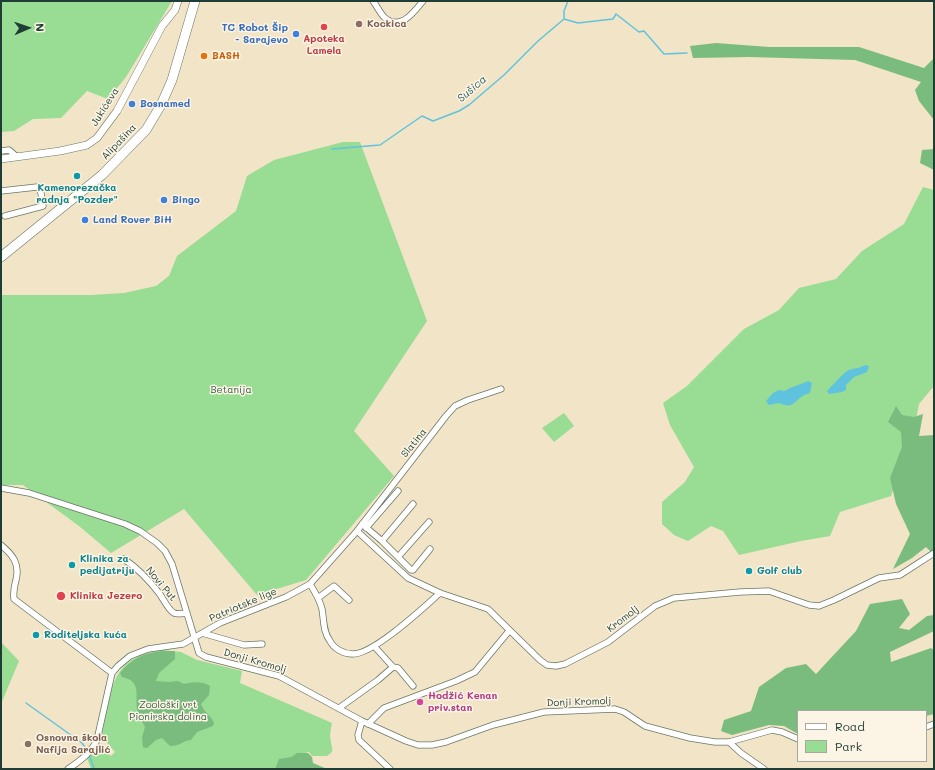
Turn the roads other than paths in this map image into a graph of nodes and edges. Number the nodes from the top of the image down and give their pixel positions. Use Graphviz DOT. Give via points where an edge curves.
graph roads {
  1 [pos="178,1"];
  2 [pos="195,1"];
  3 [pos="373,1"];
  4 [pos="423,1"];
  5 [pos="1,151"];
  6 [pos="17,157"];
  7 [pos="1,159"];
  8 [pos="1,191"];
  9 [pos="5,216"];
  10 [pos="1,257"];
  11 [pos="501,389"];
  12 [pos="1,488"];
  13 [pos="398,491"];
  14 [pos="413,504"];
  15 [pos="429,522"];
  16 [pos="364,526"];
  17 [pos="357,531"];
  18 [pos="382,541"];
  19 [pos="1,545"];
  20 [pos="430,549"];
  21 [pos="934,553"];
  22 [pos="398,557"];
  23 [pos="124,560"];
  24 [pos="310,584"];
  25 [pos="440,593"];
  26 [pos="318,598"];
  27 [pos="349,600"];
  28 [pos="187,613"];
  29 [pos="510,631"];
  30 [pos="202,633"];
  31 [pos="194,637"];
  32 [pos="262,644"];
  33 [pos="374,646"];
  34 [pos="393,667"];
  35 [pos="112,673"];
  36 [pos="413,686"];
  37 [pos="339,708"];
  38 [pos="362,721"];
  39 [pos="368,724"];
  40 [pos="797,739"];
  41 [pos="729,742"];
  42 [pos="68,769"];
  43 [pos="390,769"];
  44 [pos="764,769"];
  1 -- 6 [label="street, Jukićeva" via="117,111 97,138 79,147"];
  2 -- 10 [label="main road, Alipašina" via="172,80 162,105 146,130 102,175"];
  3 -- 4 [label="street" via="384,18 398,22 410,17"];
  5 -- 6 [label="street" via="9,150"];
  6 -- 7 [label="street, Jukićeva"];
  8 -- 9 [label="street" via="37,187 41,190 43,206"];
  11 -- 16 [label="street, Slatina" via="462,403 446,416"];
  12 -- 28 [label="street, Donji Kromolj" via="29,493 125,524 152,539 169,557"];
  13 -- 16 [label="street"];
  14 -- 18 [label="street"];
  15 -- 22 [label="street"];
  16 -- 17 [label="street, Slatina"];
  16 -- 18 [label="street"];
  17 -- 24 [label="street, Patriotske lige"];
  17 -- 25 [label="street, Kromolj" via="408,578"];
  18 -- 22 [label="street"];
  19 -- 35 [label="street" via="16,563 14,599"];
  20 -- 22 [label="street" via="413,570"];
  21 -- 29 [label="street, Kromolj" via="900,575 879,578 819,606 769,591 674,598 655,606 608,642 556,666 544,663"];
  23 -- 28 [label="street, Novi Put" via="145,577 172,611 178,614"];
  24 -- 26 [label="street"];
  24 -- 30 [label="street, Patriotske lige"];
  25 -- 29 [label="street, Kromolj" via="488,609"];
  25 -- 33 [label="street"];
  26 -- 27 [label="street" via="334,586"];
  26 -- 33 [label="street" via="326,633 334,646 353,654"];
  28 -- 31 [label="street, Donji Kromolj"];
  29 -- 39 [label="street" via="475,672 384,708"];
  30 -- 31 [label="street, Patriotske lige"];
  30 -- 32 [label="street" via="244,645"];
  31 -- 35 [label="street, Patriotske lige" via="183,644 148,649 130,656"];
  31 -- 37 [label="street, Donji Kromolj" via="203,656 279,676"];
  33 -- 34 [label="street"];
  34 -- 36 [label="street" via="398,668"];
  34 -- 37 [label="street"];
  35 -- 42 [label="street" via="97,740 85,757"];
  37 -- 38 [label="street, Donji Kromolj"];
  38 -- 39 [label="street, Donji Kromolj"];
  38 -- 43 [label="street" via="359,740"];
  39 -- 41 [label="street, Donji Kromolj" via="418,745 432,745 544,712 615,709 645,726 690,738"];
  40 -- 41 [label="street, Donji Kromolj" via="772,730"];
  41 -- 44 [label="street"];
}
